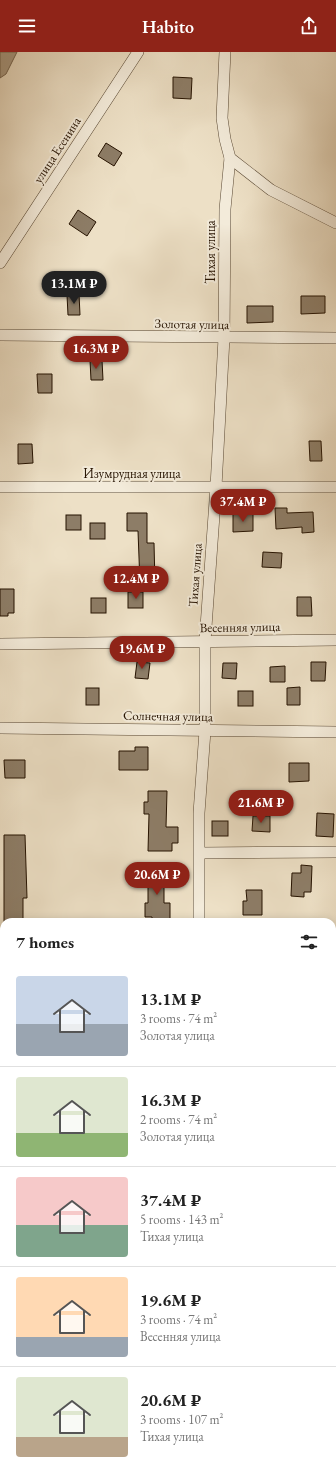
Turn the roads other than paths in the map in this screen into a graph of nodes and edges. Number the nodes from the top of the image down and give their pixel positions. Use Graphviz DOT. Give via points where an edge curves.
graph roads {
  1 [pos="138,52"];
  2 [pos="225,52"];
  3 [pos="230,158"];
  4 [pos="336,222"];
  5 [pos="0,262"];
  6 [pos="0,334"];
  7 [pos="224,338"];
  8 [pos="336,338"];
  9 [pos="0,487"];
  10 [pos="216,487"];
  11 [pos="336,487"];
  12 [pos="336,640"];
  13 [pos="205,641"];
  14 [pos="0,644"];
  15 [pos="0,728"];
  16 [pos="205,731"];
  17 [pos="336,732"];
  18 [pos="336,852"];
  19 [pos="200,853"];
  20 [pos="199,918"];
  1 -- 5 [label="street, улица Есенина"];
  2 -- 3 [label="street" via="222,118"];
  3 -- 4 [label="street" via="271,190"];
  3 -- 7 [label="street, Тихая улица" via="225,208"];
  6 -- 7 [label="street, Золотая улица"];
  7 -- 8 [label="street, Золотая улица"];
  7 -- 10 [label="street, Тихая улица"];
  9 -- 10 [label="street, Изумрудная улица"];
  10 -- 11 [label="street, Изумрудная улица"];
  10 -- 13 [label="street, Тихая улица"];
  12 -- 13 [label="street, Весенняя улица"];
  13 -- 14 [label="street, Весенняя улица"];
  13 -- 16 [label="street, Тихая улица"];
  15 -- 16 [label="street, Солнечная улица"];
  16 -- 17 [label="street, Солнечная улица"];
  16 -- 19 [label="street, Тихая улица" via="199,805"];
  18 -- 19 [label="street"];
  19 -- 20 [label="street, Тихая улица"];
}
